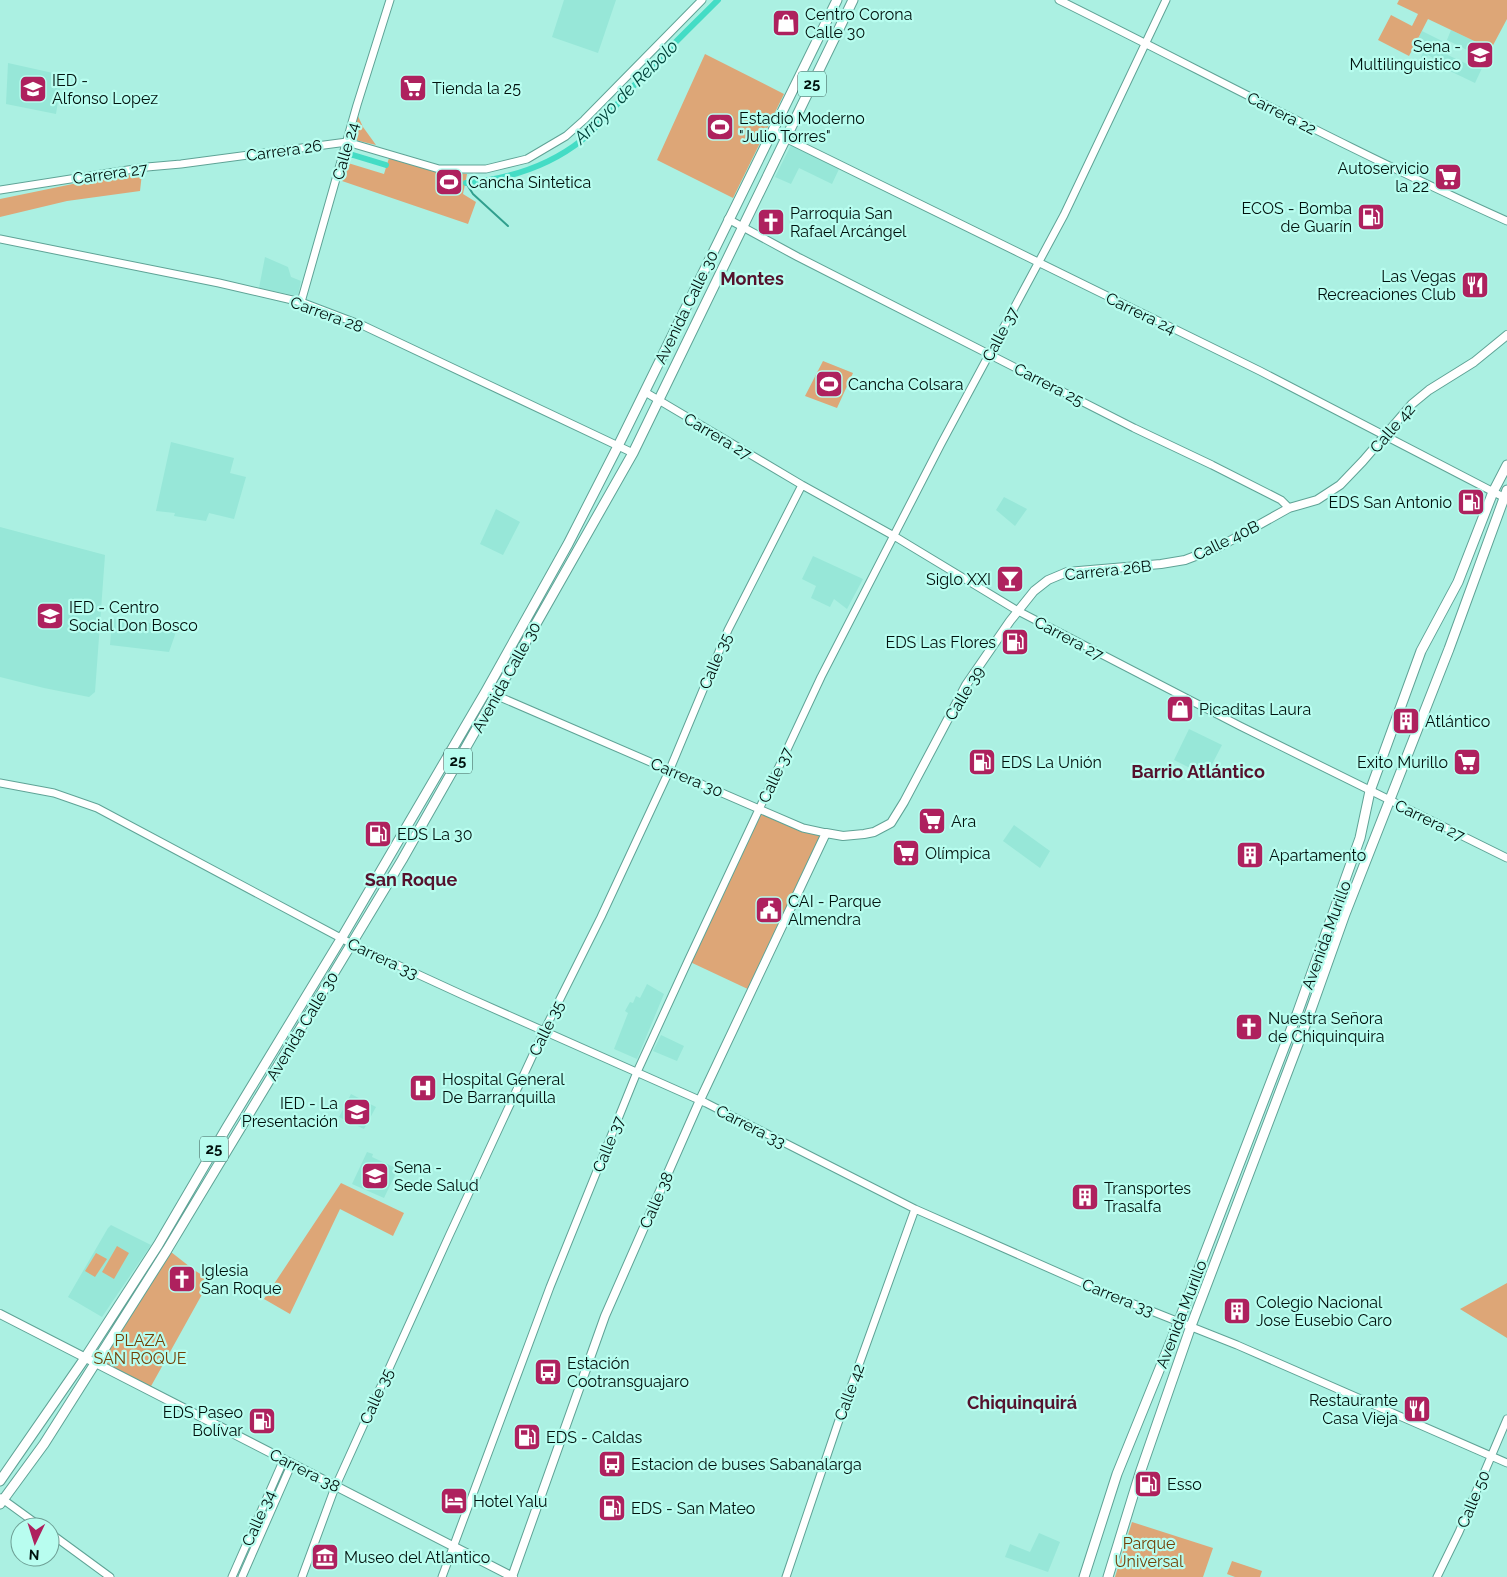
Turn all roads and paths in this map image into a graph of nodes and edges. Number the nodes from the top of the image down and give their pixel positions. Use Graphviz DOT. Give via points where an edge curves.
graph roads {
  1 [pos="390,0"];
  2 [pos="702,0"];
  3 [pos="837,0"];
  4 [pos="853,0"];
  5 [pos="1058,0"];
  6 [pos="1166,0"];
  7 [pos="1146,44"];
  8 [pos="773,132"];
  9 [pos="786,138"];
  10 [pos="346,144"];
  11 [pos="220,159"];
  12 [pos="0,190"];
  13 [pos="728,219"];
  14 [pos="1507,221"];
  15 [pos="743,227"];
  16 [pos="0,238"];
  17 [pos="1038,263"];
  18 [pos="301,302"];
  19 [pos="1507,335"];
  20 [pos="1507,342"];
  21 [pos="1496,344"];
  22 [pos="989,354"];
  23 [pos="644,392"];
  24 [pos="660,401"];
  25 [pos="1386,435"];
  26 [pos="618,446"];
  27 [pos="633,454"];
  28 [pos="1507,465"];
  29 [pos="802,485"];
  30 [pos="1493,492"];
  31 [pos="1506,495"];
  32 [pos="1289,508"];
  33 [pos="894,536"];
  34 [pos="1161,564"];
  35 [pos="1055,577"];
  36 [pos="1018,611"];
  37 [pos="486,691"];
  38 [pos="496,695"];
  39 [pos="670,769"];
  40 [pos="0,783"];
  41 [pos="1370,791"];
  42 [pos="1389,801"];
  43 [pos="760,808"];
  44 [pos="891,823"];
  45 [pos="826,833"];
  46 [pos="1507,858"];
  47 [pos="341,939"];
  48 [pos="352,944"];
  49 [pos="544,1031"];
  50 [pos="637,1072"];
  51 [pos="700,1100"];
  52 [pos="915,1209"];
  53 [pos="0,1314"];
  54 [pos="1178,1322"];
  55 [pos="1191,1326"];
  56 [pos="85,1358"];
  57 [pos="96,1364"];
  58 [pos="1507,1419"];
  59 [pos="1491,1455"];
  60 [pos="284,1459"];
  61 [pos="292,1463"];
  62 [pos="1507,1463"];
  63 [pos="0,1481"];
  64 [pos="335,1486"];
  65 [pos="1,1501"];
  66 [pos="26,1517"];
  67 [pos="60,1541"];
  68 [pos="453,1546"];
  69 [pos="110,1577"];
  70 [pos="232,1577"];
  71 [pos="242,1577"];
  72 [pos="302,1577"];
  73 [pos="442,1577"];
  74 [pos="512,1577"];
  75 [pos="786,1577"];
  76 [pos="1084,1577"];
  77 [pos="1108,1577"];
  78 [pos="1437,1577"];
  1 -- 10 [label="street, Calle 24"];
  2 -- 10 [label="street" via="584,120 566,136 527,159 498,168 439,169"];
  3 -- 8 [label="main road, Avenida Calle 30 / 25"];
  4 -- 9 [label="main road, Avenida Calle 30 / 25"];
  5 -- 7 [label="street, Carrera 22"];
  6 -- 7 [label="street, Calle 37"];
  7 -- 14 [label="street, Carrera 22" via="1446,194"];
  7 -- 17 [label="street, Calle 37"];
  8 -- 9 [label="street, Carrera 24"];
  8 -- 13 [label="main road, Avenida Calle 30 / 25"];
  9 -- 15 [label="main road, Avenida Calle 30 / 25"];
  9 -- 17 [label="street, Carrera 24"];
  10 -- 11 [label="street, Carrera 26"];
  10 -- 18 [label="street, Calle 24"];
  11 -- 12 [label="street, Carrera 27"];
  13 -- 15 [label="street, Carrera 25"];
  13 -- 23 [label="main road, Avenida Calle 30 / 25"];
  15 -- 22 [label="street, Carrera 25"];
  15 -- 24 [label="main road, Avenida Calle 30 / 25" via="699,313"];
  16 -- 18 [label="street, Carrera 28" via="219,282"];
  17 -- 22 [label="street, Calle 37"];
  17 -- 25 [label="street, Carrera 24"];
  18 -- 26 [label="street, Carrera 28" via="364,326"];
  19 -- 21 [label="main road, Calle 42"];
  20 -- 21 [label="main road"];
  21 -- 25 [label="main road, Calle 42" via="1412,404"];
  22 -- 32 [label="street, Carrera 25" via="1281,500"];
  22 -- 33 [label="street, Calle 37"];
  23 -- 24 [label="street, Carrera 27"];
  23 -- 26 [label="main road, Avenida Calle 30 / 25"];
  24 -- 27 [label="main road, Avenida Calle 30 / 25"];
  24 -- 29 [label="street, Carrera 27"];
  25 -- 30 [label="street, Carrera 24"];
  25 -- 32 [label="main road, Calle 42" via="1329,493"];
  26 -- 27 [label="street, Carrera 28"];
  26 -- 37 [label="main road, Avenida Calle 30 / 25"];
  27 -- 38 [label="main road, Avenida Calle 30 / 25"];
  28 -- 30 [label="main road, Avenida Murillo"];
  29 -- 33 [label="street, Carrera 27"];
  29 -- 39 [label="street, Calle 35" via="728,630"];
  30 -- 31 [label="street, Carrera 24"];
  30 -- 41 [label="main road, Avenida Murillo" via="1458,582 1421,651"];
  31 -- 42 [label="main road, Avenida Murillo"];
  32 -- 34 [label="main road, Calle 40B" via="1201,555"];
  33 -- 36 [label="street, Carrera 27"];
  33 -- 43 [label="street, Calle 37" via="821,677"];
  34 -- 35 [label="main road, Carrera 26B" via="1080,570"];
  35 -- 36 [label="main road, Calle 39" via="1034,591"];
  36 -- 41 [label="street, Carrera 27"];
  36 -- 44 [label="main road, Calle 39" via="966,685"];
  37 -- 38 [label="street, Carrera 30"];
  37 -- 47 [label="main road, Avenida Calle 30 / 25"];
  38 -- 39 [label="street, Carrera 30"];
  38 -- 48 [label="main road, Avenida Calle 30 / 25"];
  39 -- 43 [label="street, Carrera 30"];
  39 -- 49 [label="street, Calle 35"];
  40 -- 47 [label="street, Carrera 33" via="54,793 97,808"];
  41 -- 42 [label="street, Carrera 27"];
  41 -- 54 [label="main road, Avenida Murillo" via="1360,838 1329,927"];
  42 -- 46 [label="street, Carrera 27"];
  42 -- 55 [label="main road, Avenida Murillo"];
  43 -- 45 [label="street, Carrera 30" via="803,828"];
  43 -- 50 [label="street, Calle 37"];
  44 -- 45 [label="main road, Carrera 30" via="864,834 843,836"];
  45 -- 51 [label="main road, Calle 38"];
  47 -- 48 [label="street, Carrera 33"];
  47 -- 56 [label="main road, Avenida Calle 30 / 25" via="158,1245"];
  48 -- 49 [label="street, Carrera 33"];
  48 -- 57 [label="main road, Avenida Calle 30 / 25"];
  49 -- 50 [label="street, Carrera 33"];
  49 -- 64 [label="street, Calle 35"];
  50 -- 51 [label="street, Carrera 33"];
  50 -- 68 [label="street, Calle 37" via="550,1288"];
  51 -- 52 [label="street, Carrera 33"];
  51 -- 74 [label="main road, Calle 38" via="605,1316"];
  52 -- 54 [label="street, Carrera 33"];
  52 -- 75 [label="street, Calle 42"];
  53 -- 56 [label="main road, Carrera 38"];
  54 -- 55 [label="street, Carrera 33"];
  54 -- 76 [label="main road, Avenida Murillo" via="1117,1474"];
  55 -- 59 [label="street, Carrera 33"];
  55 -- 77 [label="main road, Avenida Murillo" via="1141,1468"];
  56 -- 57 [label="main road, Carrera 38"];
  56 -- 63 [label="main road, Avenida Calle 30 / 25"];
  57 -- 60 [label="main road, Carrera 38"];
  57 -- 65 [label="main road, Avenida Calle 30 / 25" via="44,1444"];
  58 -- 59 [label="street, Calle 50"];
  59 -- 62 [label="street, Carrera 33"];
  59 -- 78 [label="street, Calle 50"];
  60 -- 61 [label="main road, Carrera 38"];
  60 -- 70 [label="street, Calle 34"];
  61 -- 64 [label="main road, Carrera 38"];
  61 -- 71 [label="street, Calle 34"];
  64 -- 68 [label="main road, Carrera 38"];
  64 -- 72 [label="street, Calle 35"];
  65 -- 66 [label="street"];
  67 -- 69 [label="street"];
  68 -- 73 [label="street, Calle 37"];
  68 -- 74 [label="main road, Carrera 38"];
}
